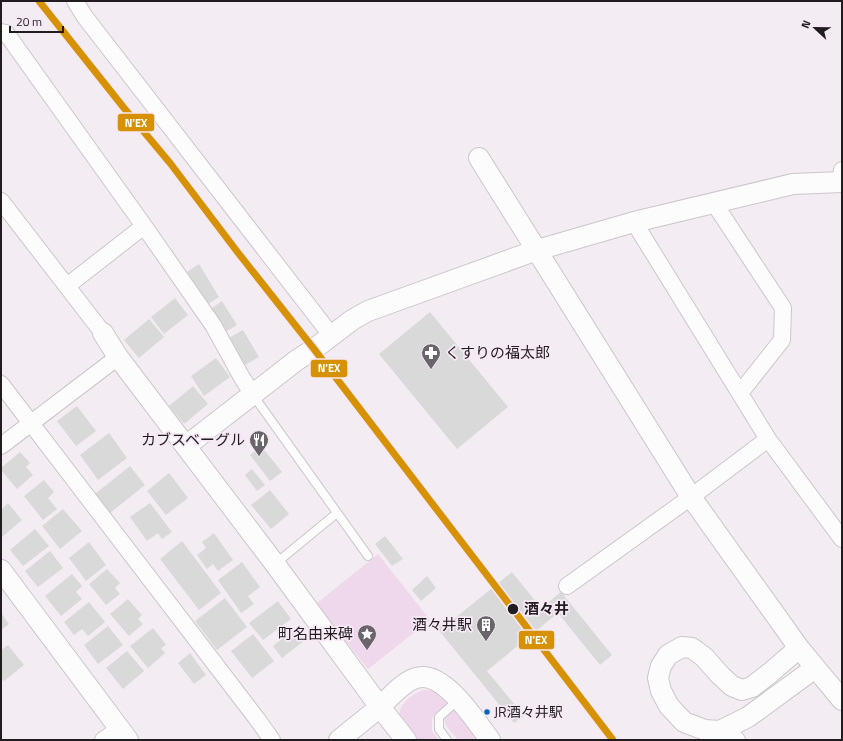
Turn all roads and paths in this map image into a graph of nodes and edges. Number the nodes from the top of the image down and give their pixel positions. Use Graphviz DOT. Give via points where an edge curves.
graph roads {
  1 [pos="75,1"];
  2 [pos="1,32"];
  3 [pos="479,158"];
  4 [pos="841,178"];
  5 [pos="1,201"];
  6 [pos="714,203"];
  7 [pos="634,222"];
  8 [pos="144,226"];
  9 [pos="537,250"];
  10 [pos="67,286"];
  11 [pos="103,333"];
  12 [pos="331,335"];
  13 [pos="118,357"];
  14 [pos="1,384"];
  15 [pos="740,393"];
  16 [pos="253,395"];
  17 [pos="30,423"];
  18 [pos="768,439"];
  19 [pos="1,446"];
  20 [pos="186,446"];
  21 [pos="691,497"];
  22 [pos="337,513"];
  23 [pos="842,539"];
  24 [pos="368,556"];
  25 [pos="275,564"];
  26 [pos="1,570"];
  27 [pos="567,586"];
  28 [pos="799,648"];
  29 [pos="815,668"];
  30 [pos="459,699"];
  31 [pos="842,700"];
  32 [pos="380,706"];
  33 [pos="124,734"];
  34 [pos="730,735"];
  35 [pos="103,740"];
  36 [pos="272,740"];
  37 [pos="339,740"];
  38 [pos="406,740"];
  39 [pos="447,740"];
  40 [pos="490,740"];
  1 -- 12 [label="street"];
  2 -- 8 [label="street" via="6,33"];
  3 -- 9 [label="street"];
  4 -- 6 [label="street" via="793,184"];
  5 -- 10 [label="street"];
  6 -- 7 [label="street"];
  6 -- 15 [label="street" via="783,308 782,340"];
  7 -- 9 [label="street"];
  7 -- 15 [label="street"];
  8 -- 10 [label="street"];
  8 -- 16 [label="street" via="213,325"];
  9 -- 12 [label="street" via="368,311"];
  9 -- 21 [label="street"];
  10 -- 11 [label="street"];
  11 -- 13 [label="street"];
  12 -- 16 [label="street"];
  13 -- 17 [label="street"];
  13 -- 20 [label="street"];
  14 -- 17 [label="street"];
  15 -- 18 [label="street"];
  16 -- 20 [label="street"];
  16 -- 22 [label="lane"];
  17 -- 19 [label="street"];
  17 -- 36 [label="street"];
  18 -- 21 [label="street"];
  18 -- 23 [label="street"];
  20 -- 25 [label="street"];
  21 -- 27 [label="street"];
  21 -- 28 [label="street"];
  22 -- 24 [label="lane"];
  22 -- 25 [label="lane"];
  25 -- 32 [label="street"];
  26 -- 33 [label="street"];
  28 -- 29 [label="street"];
  28 -- 34 [label="street" via="752,687 742,690 732,686 692,648 682,647 668,655 661,666 658,678 661,692 669,706 684,722"];
  29 -- 31 [label="street"];
  29 -- 34 [label="street" via="748,716"];
  30 -- 32 [label="street" via="436,680 422,677 407,682"];
  30 -- 39 [label="lane" via="439,717 438,729"];
  30 -- 40 [label="street"];
  32 -- 37 [label="street"];
  32 -- 38 [label="street"];
  33 -- 35 [label="street"];
}
